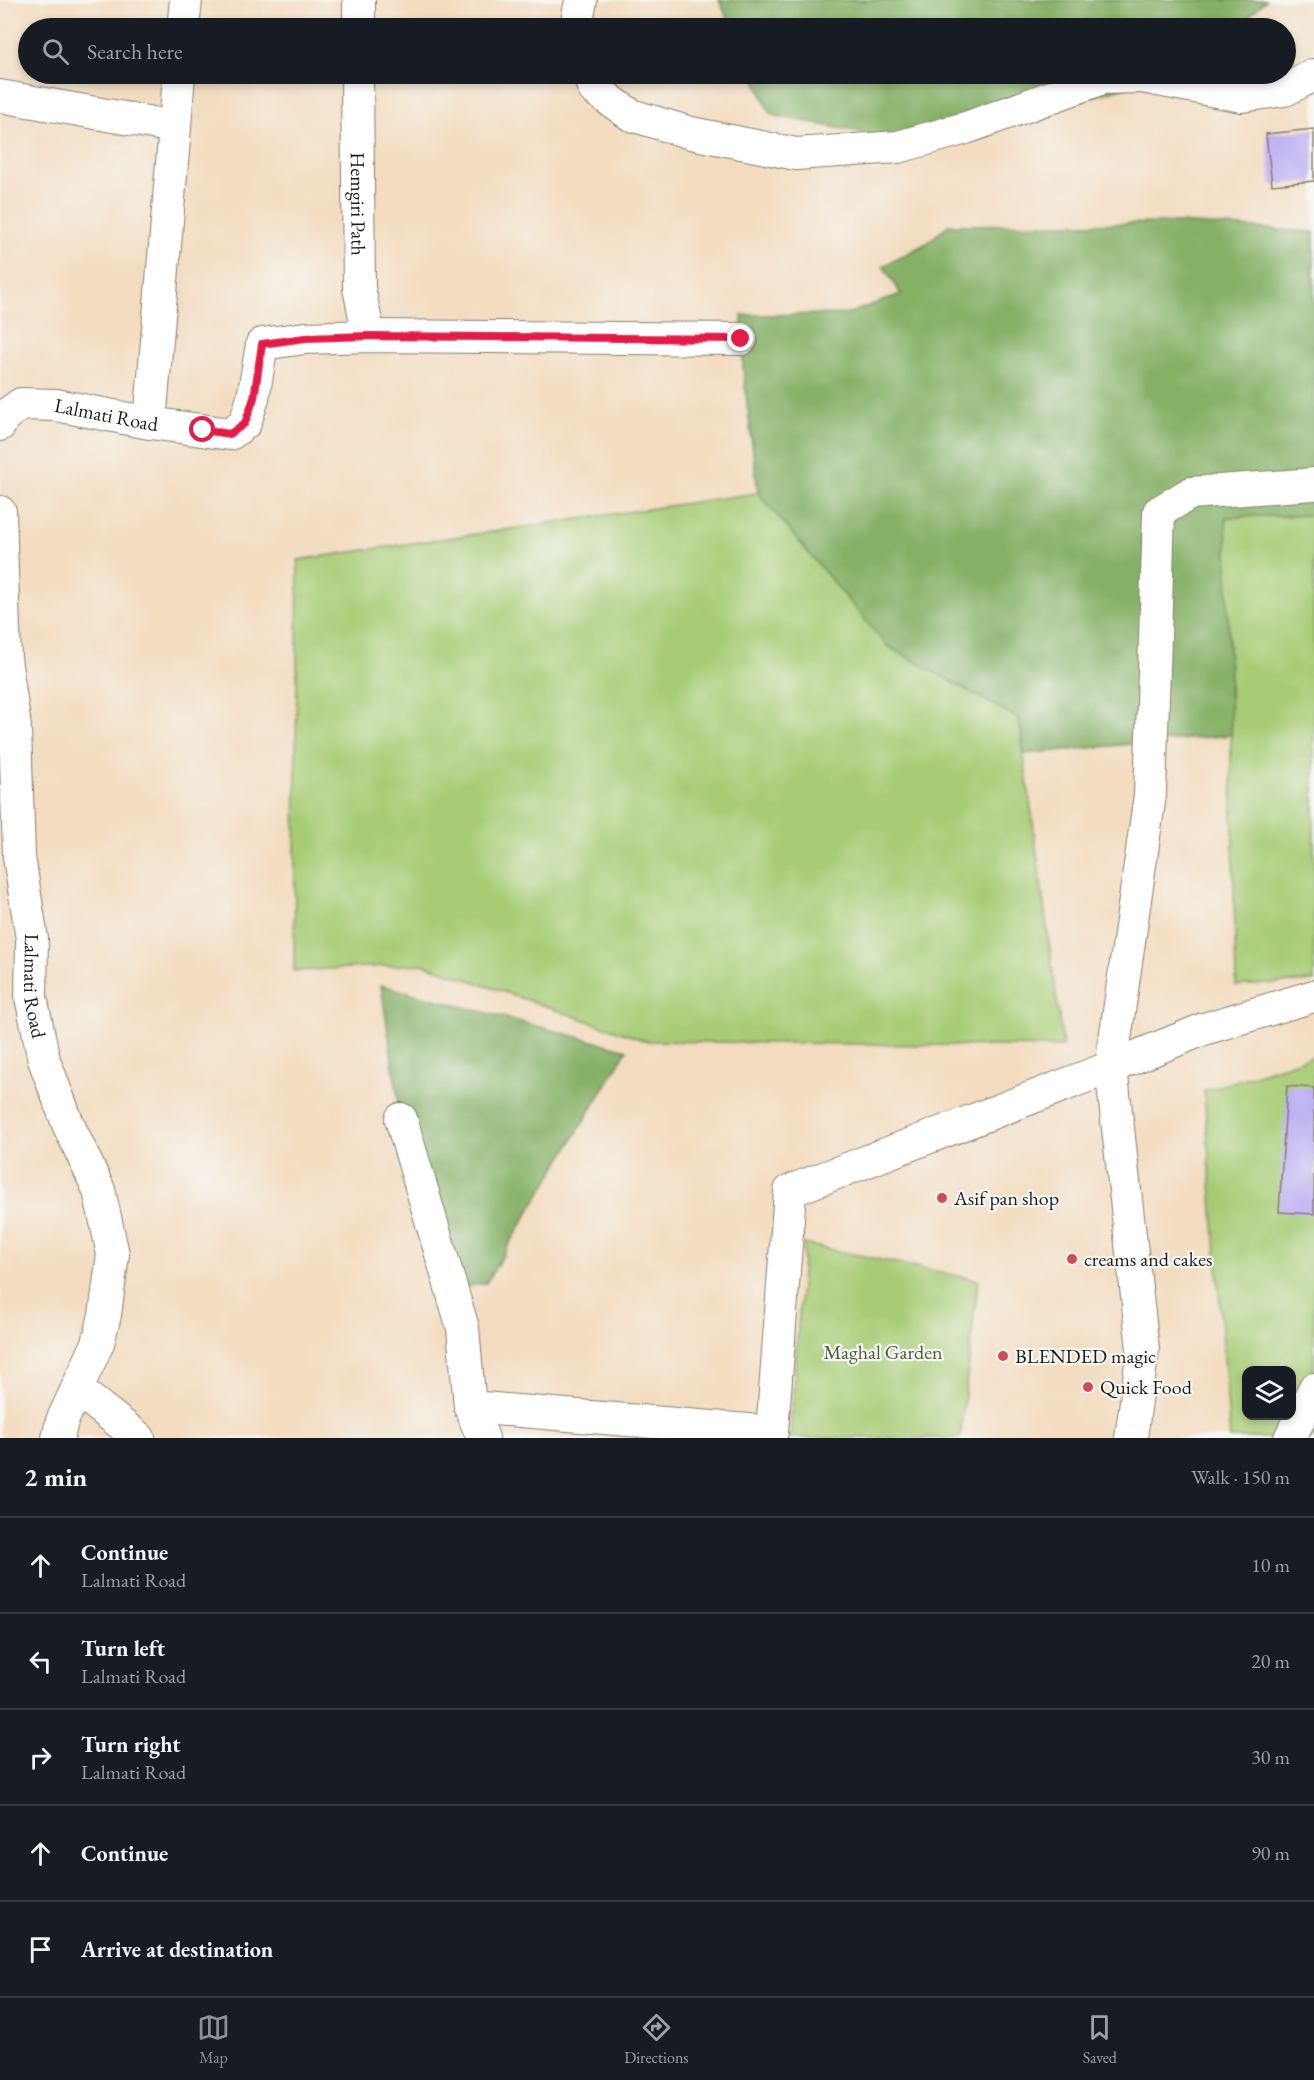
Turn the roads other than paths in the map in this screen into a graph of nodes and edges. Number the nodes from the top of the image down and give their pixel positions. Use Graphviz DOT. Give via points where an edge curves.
graph roads {
  1 [pos="186,0"];
  2 [pos="359,0"];
  3 [pos="581,0"];
  4 [pos="184,18"];
  5 [pos="359,18"];
  6 [pos="578,18"];
  7 [pos="1314,75"];
  8 [pos="178,84"];
  9 [pos="357,84"];
  10 [pos="592,84"];
  11 [pos="1087,84"];
  12 [pos="1182,84"];
  13 [pos="0,96"];
  14 [pos="175,127"];
  15 [pos="369,336"];
  16 [pos="741,339"];
  17 [pos="1,420"];
  18 [pos="150,423"];
  19 [pos="1314,484"];
  20 [pos="0,512"];
  21 [pos="4,672"];
  22 [pos="1314,996"];
  23 [pos="1111,1067"];
  24 [pos="401,1119"];
  25 [pos="1314,1389"];
  26 [pos="78,1390"];
  27 [pos="470,1407"];
  28 [pos="58,1438"];
  29 [pos="139,1438"];
  30 [pos="483,1438"];
  31 [pos="1131,1438"];
  32 [pos="1290,1438"];
  1 -- 4 [label="street"];
  2 -- 5 [label="street"];
  3 -- 6 [label="street"];
  7 -- 12 [label="street" via="1285,90 1242,96"];
  8 -- 14 [label="street"];
  9 -- 15 [label="street, Hemgiri Path" via="358,288"];
  10 -- 11 [label="street" via="632,115 691,133 796,154 898,147 966,128"];
  13 -- 14 [label="street"];
  14 -- 18 [label="street"];
  15 -- 16 [label="street"];
  15 -- 18 [label="street, Lalmati Road" via="262,344 254,398 245,423 230,434"];
  17 -- 18 [label="street, Lalmati Road" via="21,404 33,404"];
  19 -- 23 [label="street" via="1191,493 1159,512 1150,795"];
  20 -- 21 [label="street, Lalmati Road"];
  21 -- 26 [label="street, Lalmati Road" via="15,727 19,857 32,939 31,997 44,1060 99,1190 113,1254 98,1343"];
  22 -- 23 [label="street" via="1204,1029"];
  23 -- 27 [label="street" via="789,1191 772,1432"];
  23 -- 31 [label="street" via="1143,1349"];
  24 -- 27 [label="street" via="463,1328"];
  25 -- 32 [label="street"];
  26 -- 28 [label="street, Lalmati Road"];
  26 -- 29 [label="street"];
  27 -- 30 [label="street"];
}
